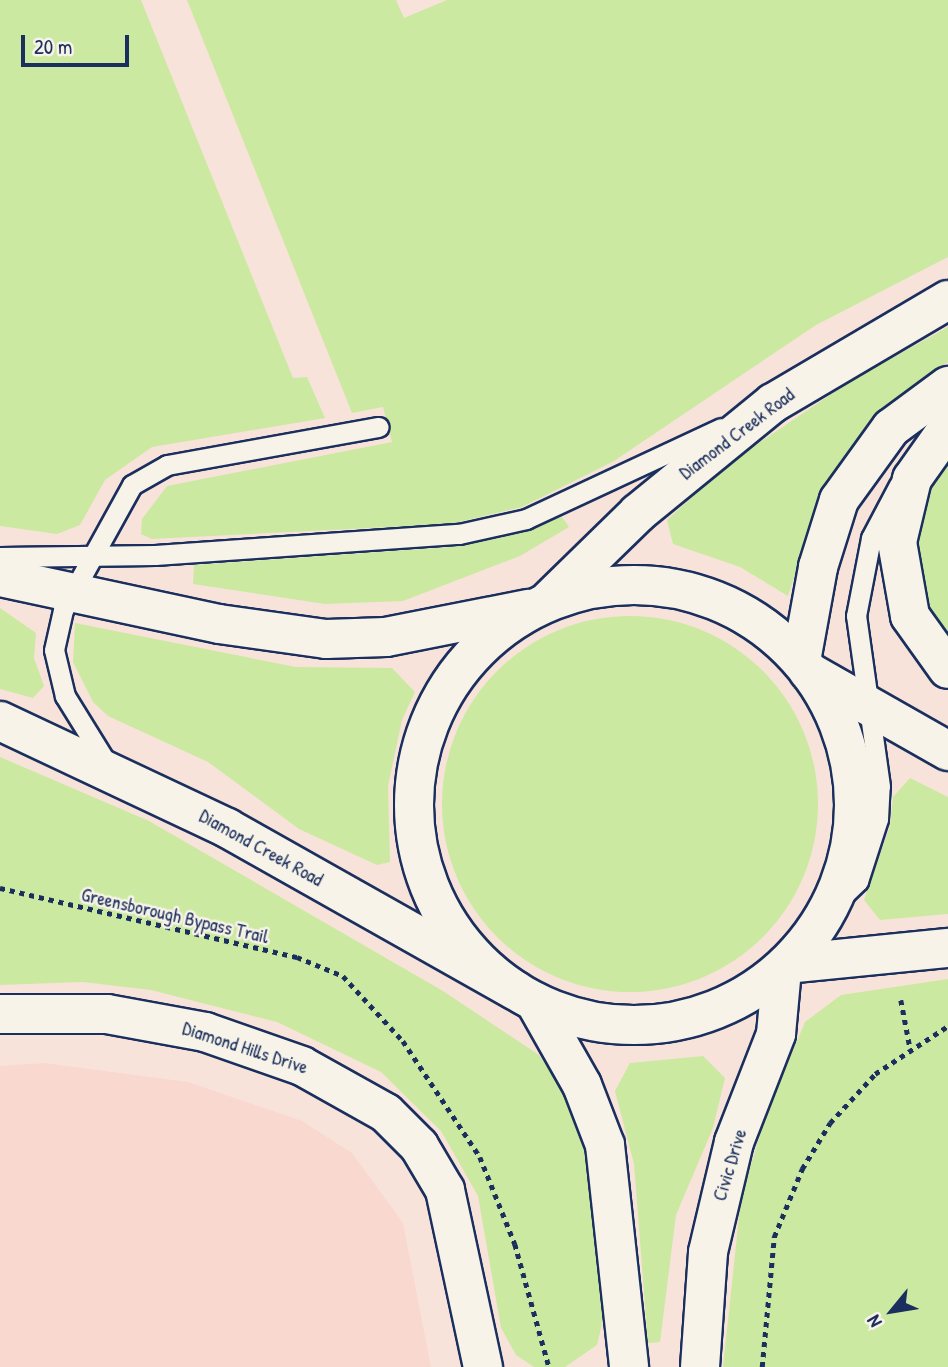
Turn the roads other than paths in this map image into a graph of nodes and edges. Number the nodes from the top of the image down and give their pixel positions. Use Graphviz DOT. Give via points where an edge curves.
graph roads {
  1 [pos="948,300"];
  2 [pos="948,386"];
  3 [pos="774,403"];
  4 [pos="379,427"];
  5 [pos="938,440"];
  6 [pos="0,557"];
  7 [pos="93,557"];
  8 [pos="0,578"];
  9 [pos="72,592"];
  10 [pos="538,605"];
  11 [pos="805,667"];
  12 [pos="948,669"];
  13 [pos="867,702"];
  14 [pos="0,721"];
  15 [pos="948,751"];
  16 [pos="109,768"];
  17 [pos="828,910"];
  18 [pos="948,948"];
  19 [pos="784,967"];
  20 [pos="525,996"];
  21 [pos="0,1014"];
  22 [pos="487,1361"];
  23 [pos="696,1366"];
  24 [pos="629,1367"];
  1 -- 3 [label="main road, Diamond Creek Road"];
  2 -- 11 [label="main road" via="891,428 839,500 821,554"];
  3 -- 7 [label="lane" via="546,511 482,530"];
  3 -- 10 [label="main road, Diamond Creek Road" via="638,513"];
  4 -- 7 [label="lane" via="154,470 132,485"];
  5 -- 12 [label="main road" via="901,508 897,562 910,616"];
  5 -- 13 [label="lane" via="890,499 864,562 856,616"];
  6 -- 7 [label="lane"];
  7 -- 9 [label="lane"];
  8 -- 9 [label="main road"];
  9 -- 10 [label="main road" via="326,639 386,637"];
  9 -- 16 [label="lane" via="56,636 57,673"];
  10 -- 11 [label="main road" via="624,584 700,594 746,615"];
  10 -- 20 [label="main road" via="487,639 441,696 423,742 413,803 416,839 440,909 460,940"];
  11 -- 13 [label="main road"];
  11 -- 17 [label="main road" via="837,721 853,784 850,849"];
  13 -- 15 [label="main road"];
  13 -- 17 [label="lane" via="880,786 876,835 858,881"];
  14 -- 16 [label="main road, Diamond Creek Road"];
  16 -- 20 [label="main road, Diamond Creek Road"];
  17 -- 19 [label="main road"];
  18 -- 19 [label="main road"];
  19 -- 20 [label="main road" via="733,1003 676,1022 604,1024"];
  19 -- 23 [label="main road, Civic Drive" via="776,1034 734,1142 710,1239"];
  20 -- 24 [label="main road" via="582,1085 606,1145"];
  21 -- 22 [label="main road, Diamond Hills Drive" via="62,1012 159,1021 264,1050 363,1097 419,1146 445,1190"];
}
